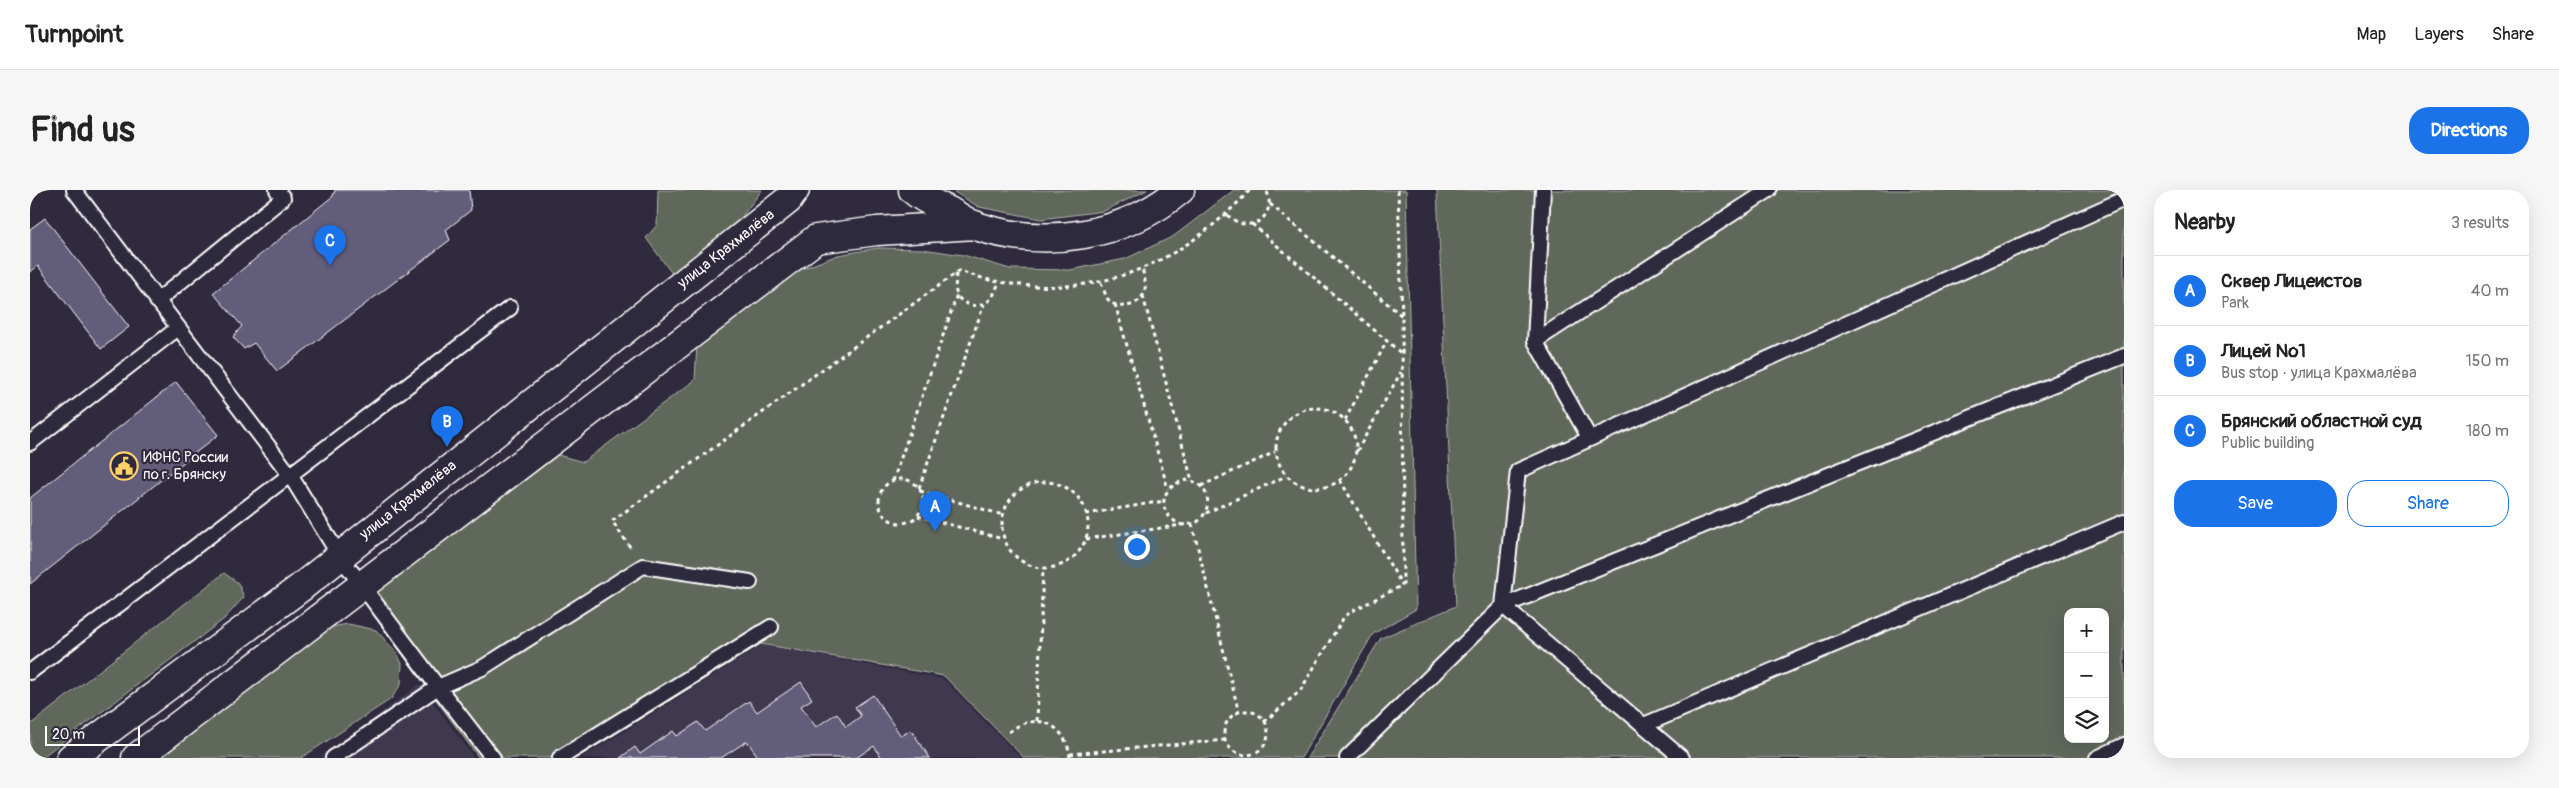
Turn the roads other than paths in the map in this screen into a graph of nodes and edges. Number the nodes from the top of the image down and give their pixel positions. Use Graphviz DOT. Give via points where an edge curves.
graph roads {
  1 [pos="74,190"];
  2 [pos="277,190"];
  3 [pos="914,190"];
  4 [pos="1180,190"];
  5 [pos="1543,190"];
  6 [pos="1769,190"];
  7 [pos="791,195"];
  8 [pos="2124,198"];
  9 [pos="975,226"];
  10 [pos="158,301"];
  11 [pos="510,308"];
  12 [pos="178,328"];
  13 [pos="1535,341"];
  14 [pos="2124,356"];
  15 [pos="1590,439"];
  16 [pos="30,443"];
  17 [pos="290,475"];
  18 [pos="2124,522"];
  19 [pos="339,554"];
  20 [pos="750,582"];
  21 [pos="362,586"];
  22 [pos="1503,606"];
  23 [pos="771,626"];
  24 [pos="30,672"];
  25 [pos="438,687"];
  26 [pos="1644,725"];
  27 [pos="2124,745"];
  28 [pos="72,758"];
  29 [pos="136,758"];
  30 [pos="333,758"];
  31 [pos="493,758"];
  32 [pos="560,758"];
  33 [pos="1348,758"];
  34 [pos="1682,758"];
  35 [pos="2097,758"];
  1 -- 10 [label="lane"];
  2 -- 10 [label="lane" via="283,198"];
  3 -- 9 [label="main road"];
  4 -- 9 [label="main road" via="1164,203 1120,226 1072,237 1023,237"];
  5 -- 13 [label="lane"];
  6 -- 13 [label="lane"];
  7 -- 19 [label="main road, улица Крахмалёва"];
  8 -- 15 [label="lane"];
  9 -- 21 [label="main road" via="877,231 816,239"];
  10 -- 12 [label="lane"];
  11 -- 17 [label="lane"];
  12 -- 16 [label="lane"];
  12 -- 17 [label="lane"];
  13 -- 15 [label="lane"];
  14 -- 22 [label="lane"];
  15 -- 22 [label="lane" via="1518,471"];
  17 -- 19 [label="lane"];
  17 -- 24 [label="lane"];
  18 -- 26 [label="lane"];
  19 -- 21 [label="lane"];
  19 -- 28 [label="main road, улица Крахмалёва" via="300,588"];
  20 -- 25 [label="lane" via="643,566 482,668"];
  21 -- 25 [label="lane"];
  21 -- 29 [label="main road"];
  22 -- 26 [label="lane"];
  22 -- 33 [label="lane"];
  23 -- 32 [label="lane"];
  25 -- 30 [label="lane"];
  25 -- 31 [label="lane"];
  26 -- 34 [label="lane"];
  27 -- 35 [label="lane"];
}
